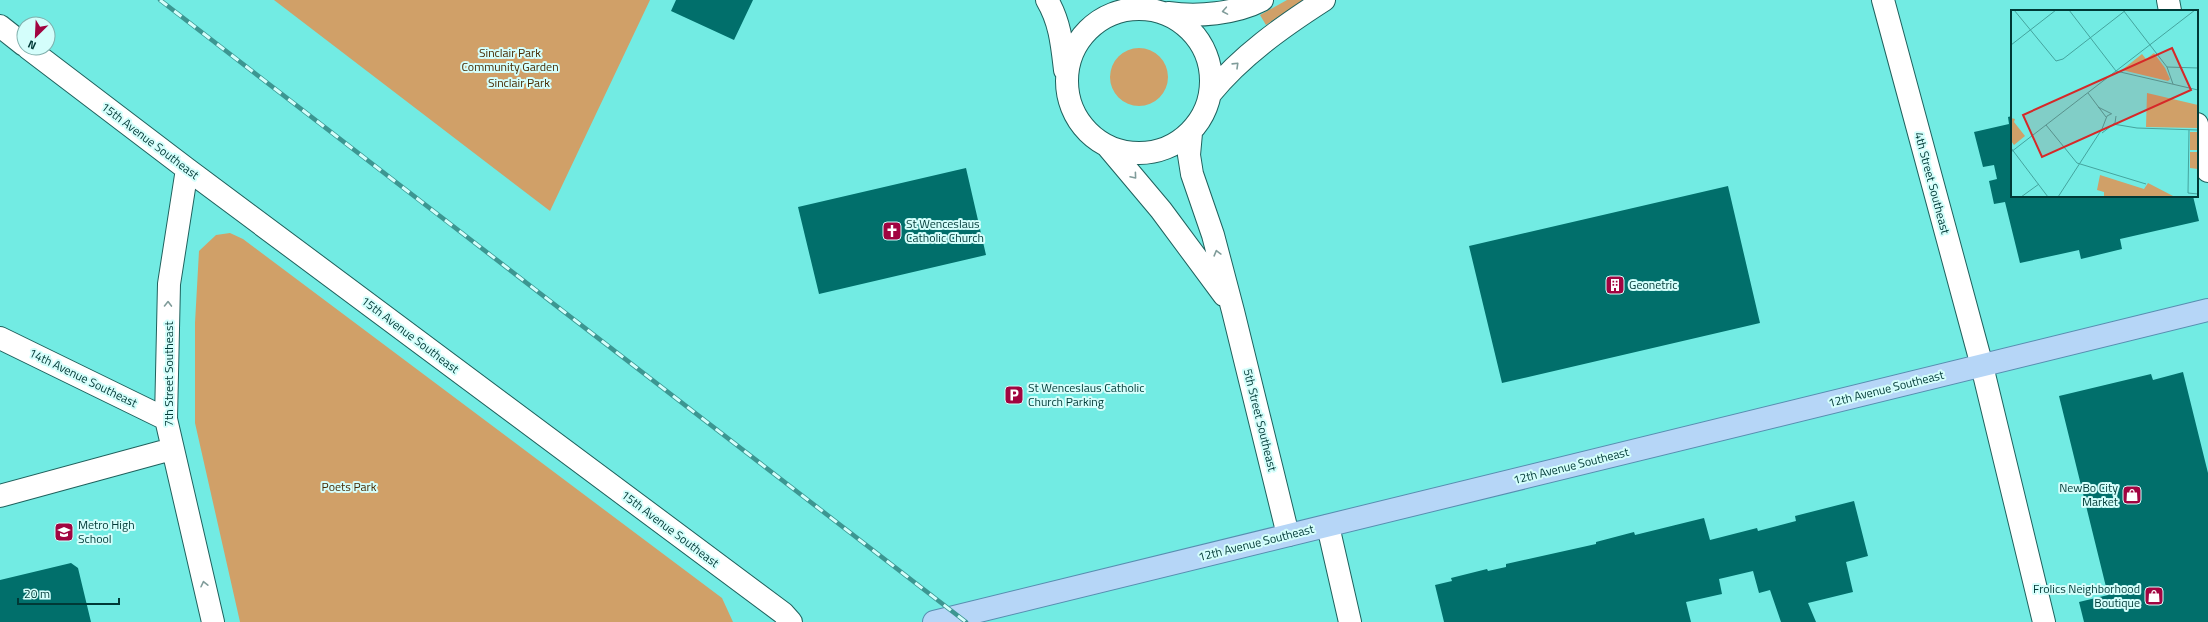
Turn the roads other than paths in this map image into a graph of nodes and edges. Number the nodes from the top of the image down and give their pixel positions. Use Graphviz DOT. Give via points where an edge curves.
graph roads {
  1 [pos="1047,0"];
  2 [pos="1262,0"];
  3 [pos="1324,0"];
  4 [pos="1883,0"];
  5 [pos="2168,0"];
  6 [pos="1149,7"];
  7 [pos="2170,10"];
  8 [pos="0,26"];
  9 [pos="16,39"];
  10 [pos="39,56"];
  11 [pos="1066,88"];
  12 [pos="1210,94"];
  13 [pos="2198,128"];
  14 [pos="1191,132"];
  15 [pos="1108,147"];
  16 [pos="187,169"];
  17 [pos="2208,171"];
  18 [pos="1231,304"];
  19 [pos="2208,310"];
  20 [pos="0,338"];
  21 [pos="1982,366"];
  22 [pos="166,419"];
  23 [pos="172,449"];
  24 [pos="0,496"];
  25 [pos="1328,526"];
  26 [pos="1288,535"];
  27 [pos="213,622"];
  28 [pos="791,622"];
  29 [pos="934,622"];
  30 [pos="1350,622"];
  31 [pos="2044,622"];
  1 -- 11 [label="street" via="1062,34"];
  2 -- 6 [label="street, one-way" via="1231,10 1188,16"];
  12 -- 3 [label="street, one-way" via="1247,55"];
  4 -- 21 [label="street, 4th Street Southeast"];
  5 -- 7 [label="street"];
  6 -- 11 [label="street" via="1116,12 1094,23 1078,41 1068,64"];
  6 -- 12 [label="street" via="1186,25 1202,44 1211,67"];
  8 -- 9 [label="street"];
  10 -- 16 [label="street, 15th Avenue Southeast"];
  11 -- 15 [label="street" via="1073,112 1087,133"];
  12 -- 14 [label="street" via="1204,115"];
  13 -- 17 [label="street"];
  14 -- 15 [label="street" via="1173,146 1152,153 1130,153"];
  18 -- 14 [label="street, 5th Street Southeast, one-way" via="1192,174 1189,155"];
  15 -- 18 [label="street, 5th Street Southeast, one-way" via="1161,210"];
  22 -- 16 [label="street, 7th Street Southeast, one-way" via="169,284"];
  16 -- 28 [label="street, 15th Avenue Southeast" via="764,598"];
  18 -- 26 [label="street, 5th Street Southeast"];
  19 -- 21 [label="main road, 12th Avenue Southeast"];
  20 -- 22 [label="street, 14th Avenue Southeast"];
  21 -- 25 [label="main road, 12th Avenue Southeast"];
  21 -- 31 [label="street, 4th Street Southeast"];
  22 -- 23 [label="street, 7th Street Southeast"];
  23 -- 24 [label="street"];
  27 -- 23 [label="street, 7th Street Southeast, one-way"];
  25 -- 26 [label="main road, 12th Avenue Southeast"];
  25 -- 30 [label="street"];
  26 -- 29 [label="main road, 12th Avenue Southeast"];
}
